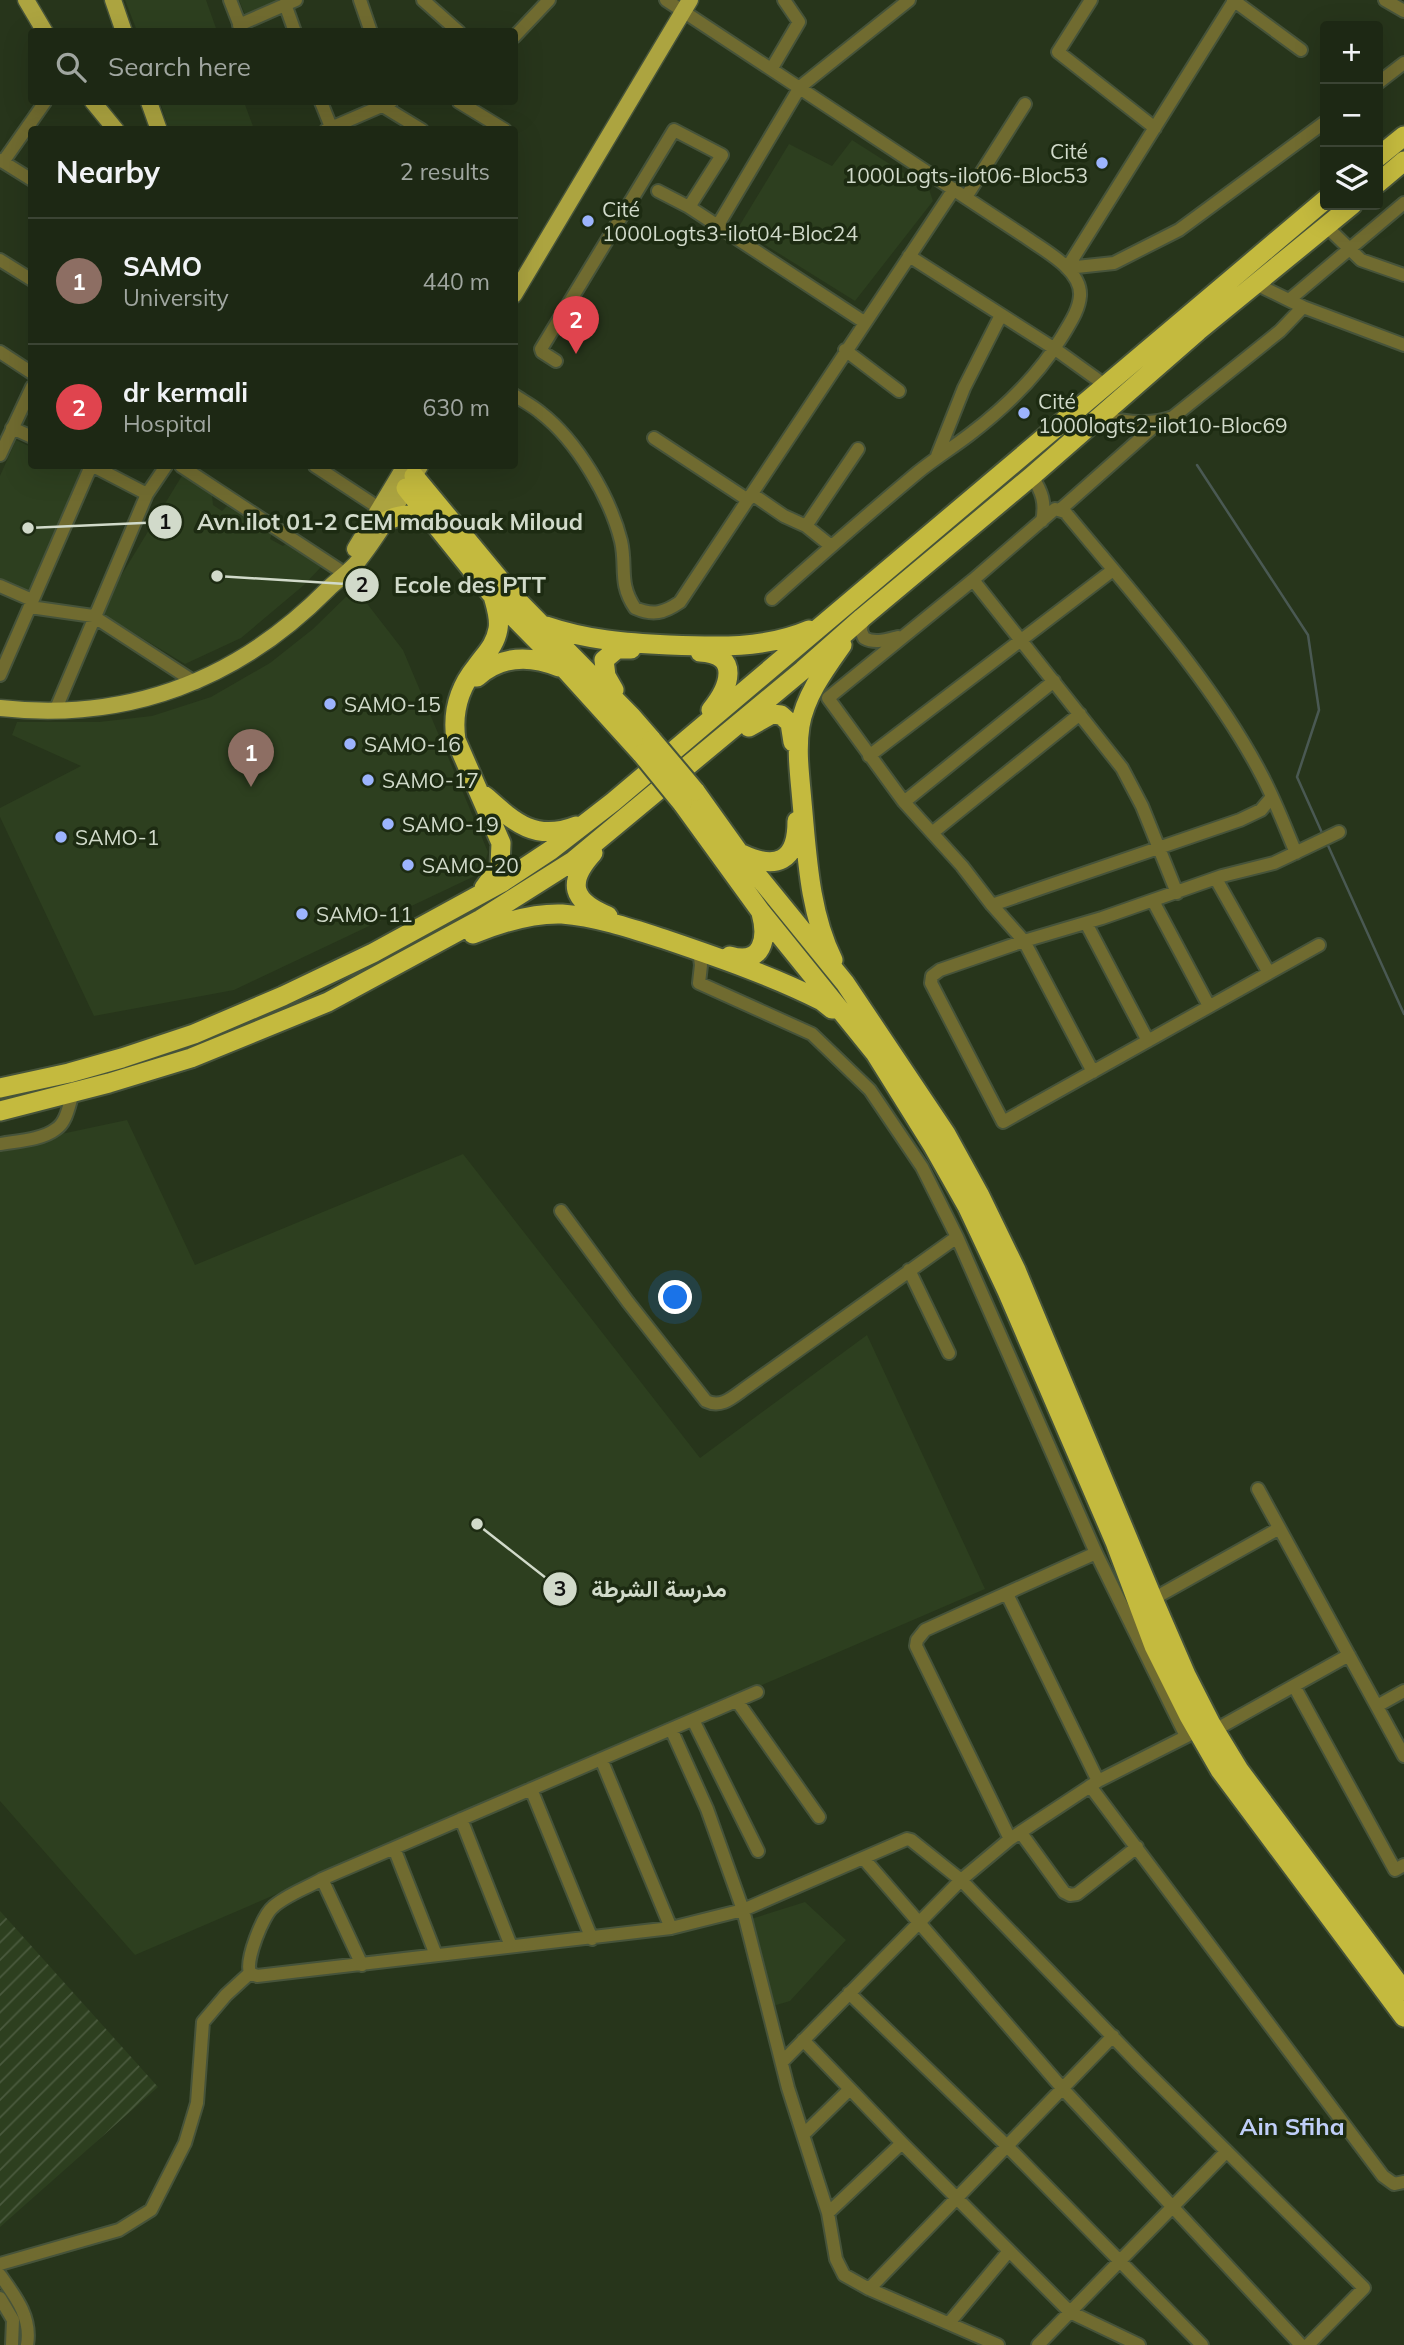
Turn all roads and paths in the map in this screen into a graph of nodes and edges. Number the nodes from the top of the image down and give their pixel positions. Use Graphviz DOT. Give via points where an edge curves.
graph roads {
  1 [pos="26,0"];
  2 [pos="113,0"];
  3 [pos="230,0"];
  4 [pos="360,0"];
  5 [pos="423,0"];
  6 [pos="549,0"];
  7 [pos="666,0"];
  8 [pos="784,0"];
  9 [pos="909,0"];
  10 [pos="1091,0"];
  11 [pos="1233,0"];
  12 [pos="1385,0"];
  13 [pos="290,2"];
  14 [pos="686,6"];
  15 [pos="1404,11"];
  16 [pos="43,28"];
  17 [pos="123,28"];
  18 [pos="240,28"];
  19 [pos="294,28"];
  20 [pos="370,28"];
  21 [pos="454,28"];
  22 [pos="518,33"];
  23 [pos="1301,50"];
  24 [pos="1404,64"];
  25 [pos="772,68"];
  26 [pos="1383,79"];
  27 [pos="800,86"];
  28 [pos="1025,104"];
  29 [pos="43,105"];
  30 [pos="95,105"];
  31 [pos="150,105"];
  32 [pos="322,105"];
  33 [pos="384,105"];
  34 [pos="387,105"];
  35 [pos="464,105"];
  36 [pos="113,126"];
  37 [pos="158,126"];
  38 [pos="327,126"];
  39 [pos="333,126"];
  40 [pos="416,126"];
  41 [pos="498,126"];
  42 [pos="1320,126"];
  43 [pos="1155,128"];
  44 [pos="1404,135"];
  45 [pos="1383,153"];
  46 [pos="1,161"];
  47 [pos="1404,161"];
  48 [pos="28,178"];
  49 [pos="1383,179"];
  50 [pos="954,189"];
  51 [pos="658,191"];
  52 [pos="966,197"];
  53 [pos="1404,203"];
  54 [pos="1320,204"];
  55 [pos="690,207"];
  56 [pos="1346,210"];
  57 [pos="718,225"];
  58 [pos="1326,226"];
  59 [pos="1349,249"];
  60 [pos="909,256"];
  61 [pos="0,260"];
  62 [pos="1067,268"];
  63 [pos="1404,275"];
  64 [pos="28,278"];
  65 [pos="1256,284"];
  66 [pos="518,288"];
  67 [pos="1289,300"];
  68 [pos="1303,307"];
  69 [pos="1001,315"];
  70 [pos="864,322"];
  71 [pos="1404,345"];
  72 [pos="1055,349"];
  73 [pos="845,350"];
  74 [pos="0,352"];
  75 [pos="556,361"];
  76 [pos="28,370"];
  77 [pos="1105,385"];
  78 [pos="899,391"];
  79 [pos="28,394"];
  80 [pos="518,398"];
  81 [pos="1099,417"];
  82 [pos="1159,422"];
  83 [pos="7,432"];
  84 [pos="28,436"];
  85 [pos="654,438"];
  86 [pos="858,449"];
  87 [pos="0,455"];
  88 [pos="937,456"];
  89 [pos="91,469"];
  90 [pos="98,469"];
  91 [pos="164,469"];
  92 [pos="186,469"];
  93 [pos="319,469"];
  94 [pos="405,471"];
  95 [pos="1032,476"];
  96 [pos="147,494"];
  97 [pos="750,497"];
  98 [pos="1060,509"];
  99 [pos="381,515"];
  100 [pos="1042,521"];
  101 [pos="434,524"];
  102 [pos="806,526"];
  103 [pos="831,546"];
  104 [pos="1113,570"];
  105 [pos="344,573"];
  106 [pos="973,580"];
  107 [pos="0,586"];
  108 [pos="493,596"];
  109 [pos="772,599"];
  110 [pos="31,603"];
  111 [pos="93,616"];
  112 [pos="862,618"];
  113 [pos="539,623"];
  114 [pos="823,625"];
  115 [pos="904,635"];
  116 [pos="1021,640"];
  117 [pos="565,670"];
  118 [pos="0,675"];
  119 [pos="1054,681"];
  120 [pos="196,682"];
  121 [pos="463,689"];
  122 [pos="0,708"];
  123 [pos="55,711"];
  124 [pos="1080,714"];
  125 [pos="632,717"];
  126 [pos="685,741"];
  127 [pos="647,747"];
  128 [pos="869,755"];
  129 [pos="694,760"];
  130 [pos="480,792"];
  131 [pos="688,797"];
  132 [pos="1272,797"];
  133 [pos="904,802"];
  134 [pos="623,820"];
  135 [pos="590,821"];
  136 [pos="1339,832"];
  137 [pos="932,833"];
  138 [pos="1160,849"];
  139 [pos="1296,853"];
  140 [pos="740,854"];
  141 [pos="1216,878"];
  142 [pos="1177,893"];
  143 [pos="477,897"];
  144 [pos="1153,901"];
  145 [pos="992,905"];
  146 [pos="761,912"];
  147 [pos="1086,923"];
  148 [pos="1024,941"];
  149 [pos="1319,944"];
  150 [pos="699,951"];
  151 [pos="421,952"];
  152 [pos="1269,973"];
  153 [pos="845,983"];
  154 [pos="1209,1006"];
  155 [pos="857,1029"];
  156 [pos="1149,1041"];
  157 [pos="1093,1072"];
  158 [pos="0,1088"];
  159 [pos="73,1093"];
  160 [pos="0,1111"];
  161 [pos="0,1144"];
  162 [pos="561,1210"];
  163 [pos="957,1237"];
  164 [pos="909,1270"];
  165 [pos="949,1353"];
  166 [pos="1258,1489"];
  167 [pos="1278,1530"];
  168 [pos="1096,1553"];
  169 [pos="1007,1594"];
  170 [pos="1153,1599"];
  171 [pos="1349,1656"];
  172 [pos="1294,1686"];
  173 [pos="1404,1690"];
  174 [pos="757,1692"];
  175 [pos="737,1701"];
  176 [pos="1377,1706"];
  177 [pos="693,1720"];
  178 [pos="671,1729"];
  179 [pos="1200,1732"];
  180 [pos="1404,1756"];
  181 [pos="601,1759"];
  182 [pos="1094,1784"];
  183 [pos="531,1789"];
  184 [pos="819,1817"];
  185 [pos="461,1819"];
  186 [pos="1015,1836"];
  187 [pos="1136,1847"];
  188 [pos="394,1848"];
  189 [pos="758,1851"];
  190 [pos="864,1859"];
  191 [pos="1404,1865"];
  192 [pos="322,1879"];
  193 [pos="961,1881"];
  194 [pos="743,1910"];
  195 [pos="918,1923"];
  196 [pos="671,1928"];
  197 [pos="592,1939"];
  198 [pos="512,1946"];
  199 [pos="436,1955"];
  200 [pos="362,1965"];
  201 [pos="250,1973"];
  202 [pos="1404,1991"];
  203 [pos="849,1993"];
  204 [pos="1404,2017"];
  205 [pos="1113,2036"];
  206 [pos="803,2040"];
  207 [pos="783,2061"];
  208 [pos="1063,2089"];
  209 [pos="850,2090"];
  210 [pos="804,2134"];
  211 [pos="902,2143"];
  212 [pos="1007,2146"];
  213 [pos="1226,2152"];
  214 [pos="1404,2182"];
  215 [pos="956,2198"];
  216 [pos="1172,2208"];
  217 [pos="828,2213"];
  218 [pos="1009,2251"];
  219 [pos="1119,2262"];
  220 [pos="0,2264"];
  221 [pos="0,2275"];
  222 [pos="869,2289"];
  223 [pos="0,2298"];
  224 [pos="1070,2312"];
  225 [pos="948,2323"];
  226 [pos="12,2345"];
  227 [pos="27,2345"];
  228 [pos="998,2345"];
  229 [pos="1038,2345"];
  230 [pos="1139,2345"];
  231 [pos="1202,2345"];
  232 [pos="1301,2345"];
  233 [pos="1308,2345"];
  1 -- 16 [label="main road"];
  2 -- 17 [label="main road"];
  3 -- 18 [label="street"];
  4 -- 20 [label="street"];
  5 -- 21 [label="street"];
  6 -- 22 [label="street"];
  7 -- 14 [label="street"];
  8 -- 25 [label="street" via="799,22"];
  9 -- 27 [label="street"];
  10 -- 43 [label="street" via="1058,52"];
  11 -- 23 [label="street"];
  11 -- 43 [label="street"];
  12 -- 15 [label="street"];
  13 -- 18 [label="street"];
  13 -- 19 [label="street"];
  14 -- 25 [label="street"];
  14 -- 66 [label="main road"];
  24 -- 26 [label="street"];
  25 -- 27 [label="street"];
  27 -- 50 [label="street"];
  27 -- 57 [label="street"];
  28 -- 52 [label="street"];
  29 -- 46 [label="street"];
  30 -- 36 [label="main road"];
  31 -- 37 [label="main road"];
  32 -- 38 [label="street"];
  33 -- 39 [label="street"];
  34 -- 40 [label="street"];
  35 -- 41 [label="street"];
  42 -- 62 [label="street" via="1179,230 1114,263"];
  43 -- 62 [label="street"];
  44 -- 45 [label="highway"];
  46 -- 48 [label="street"];
  47 -- 49 [label="highway"];
  50 -- 52 [label="street"];
  50 -- 60 [label="street"];
  51 -- 55 [label="street"];
  52 -- 62 [label="street"];
  53 -- 59 [label="street"];
  54 -- 77 [label="highway"];
  55 -- 57 [label="street"];
  55 -- 75 [label="street" via="722,155 674,130 541,349"];
  56 -- 58 [label="highway"];
  57 -- 70 [label="street"];
  58 -- 59 [label="street"];
  58 -- 65 [label="highway"];
  59 -- 63 [label="street" via="1360,260"];
  59 -- 67 [label="street"];
  60 -- 69 [label="street"];
  60 -- 70 [label="street"];
  61 -- 64 [label="street"];
  62 -- 72 [label="street" via="1078,282 1080,296"];
  65 -- 67 [label="street"];
  65 -- 81 [label="highway"];
  67 -- 68 [label="street"];
  68 -- 71 [label="street"];
  68 -- 82 [label="street" via="1232,370 1173,417"];
  69 -- 72 [label="street"];
  69 -- 88 [label="street" via="958,400"];
  70 -- 73 [label="street"];
  72 -- 77 [label="street"];
  72 -- 88 [label="street" via="1019,392"];
  73 -- 78 [label="street"];
  73 -- 97 [label="street"];
  74 -- 76 [label="street"];
  77 -- 114 [label="highway"];
  79 -- 83 [label="street"];
  80 -- 97 [label="street" via="564,436 589,470 621,542 625,591 635,608 654,614 680,602"];
  81 -- 82 [label="street"];
  81 -- 95 [label="highway"];
  82 -- 98 [label="street"];
  83 -- 84 [label="street"];
  83 -- 87 [label="street"];
  85 -- 97 [label="street"];
  86 -- 102 [label="street"];
  88 -- 103 [label="street"];
  89 -- 110 [label="street"];
  90 -- 96 [label="street"];
  91 -- 96 [label="street"];
  92 -- 105 [label="street"];
  93 -- 99 [label="street"];
  94 -- 99 [label="main road"];
  94 -- 101 [label="highway"];
  94 -- 113 [label="highway"];
  95 -- 100 [label="street" via="1045,506"];
  95 -- 112 [label="highway"];
  96 -- 111 [label="street"];
  97 -- 102 [label="street"];
  98 -- 100 [label="street"];
  98 -- 104 [label="street"];
  99 -- 101 [label="highway" via="409,514"];
  99 -- 105 [label="main road" via="358,562"];
  100 -- 106 [label="street"];
  101 -- 108 [label="highway"];
  102 -- 103 [label="street"];
  103 -- 109 [label="street"];
  104 -- 116 [label="street"];
  104 -- 132 [label="street" via="1223,710"];
  105 -- 120 [label="main road" via="274,637"];
  106 -- 115 [label="street"];
  106 -- 116 [label="street"];
  107 -- 110 [label="street"];
  108 -- 117 [label="highway"];
  108 -- 121 [label="highway" via="499,618 496,639"];
  110 -- 111 [label="street"];
  110 -- 118 [label="street"];
  111 -- 120 [label="street"];
  111 -- 123 [label="street"];
  112 -- 115 [label="street" via="861,631 868,640 881,642"];
  112 -- 129 [label="highway"];
  112 -- 153 [label="highway" via="816,685 800,726 814,897 826,945"];
  113 -- 114 [label="highway" via="595,640 717,646 763,644"];
  113 -- 125 [label="highway"];
  114 -- 126 [label="highway"];
  115 -- 128 [label="street" via="828,698"];
  116 -- 119 [label="street"];
  116 -- 128 [label="street"];
  117 -- 121 [label="highway" via="532,659 511,659 484,671"];
  117 -- 127 [label="highway"];
  119 -- 124 [label="street"];
  119 -- 133 [label="street"];
  120 -- 123 [label="main road" via="115,706"];
  121 -- 130 [label="highway" via="455,709 456,740"];
  122 -- 123 [label="main road"];
  124 -- 137 [label="street"];
  124 -- 138 [label="street" via="1134,788"];
  125 -- 126 [label="highway" via="606,677 603,667 609,654 628,649 717,655 728,670 726,686"];
  125 -- 127 [label="highway"];
  126 -- 135 [label="highway"];
  127 -- 131 [label="highway, bridge"];
  128 -- 133 [label="street"];
  129 -- 134 [label="highway"];
  129 -- 140 [label="highway" via="772,714 785,716 790,723 796,790 794,843 788,854 774,863"];
  130 -- 135 [label="highway" via="513,820 537,831 556,833"];
  130 -- 143 [label="highway" via="502,855 494,877"];
  131 -- 140 [label="highway"];
  131 -- 146 [label="highway"];
  132 -- 138 [label="street" via="1261,810 1240,820"];
  132 -- 139 [label="street"];
  133 -- 137 [label="street"];
  134 -- 146 [label="highway" via="578,873 577,894 588,906 744,958 757,952 764,939"];
  134 -- 151 [label="highway" via="573,861"];
  135 -- 143 [label="highway"];
  136 -- 139 [label="street"];
  137 -- 145 [label="street"];
  138 -- 142 [label="street"];
  138 -- 145 [label="street"];
  139 -- 141 [label="street"];
  140 -- 153 [label="highway"];
  141 -- 142 [label="street"];
  141 -- 152 [label="street"];
  142 -- 144 [label="street"];
  143 -- 158 [label="highway" via="236,1018 111,1062"];
  144 -- 147 [label="street"];
  144 -- 154 [label="street"];
  145 -- 148 [label="street"];
  146 -- 155 [label="highway"];
  147 -- 148 [label="street"];
  147 -- 156 [label="street"];
  148 -- 157 [label="street"];
  148 -- 157 [label="street" via="932,976 1003,1122"];
  149 -- 152 [label="street"];
  150 -- 151 [label="highway" via="631,929 561,914 492,926"];
  150 -- 155 [label="highway" via="790,985 822,1001"];
  150 -- 163 [label="street" via="699,984 812,1034 870,1090 922,1167"];
  151 -- 159 [label="highway" via="328,1002 215,1049"];
  152 -- 154 [label="street"];
  153 -- 170 [label="highway" via="916,1086 979,1194 1016,1270"];
  154 -- 156 [label="street"];
  155 -- 179 [label="highway" via="897,1086 967,1206 1115,1542 1154,1646"];
  156 -- 157 [label="street"];
  159 -- 160 [label="highway"];
  159 -- 161 [label="street" via="57,1129"];
  162 -- 164 [label="street" via="706,1401 715,1406"];
  163 -- 164 [label="street"];
  163 -- 168 [label="street"];
  164 -- 165 [label="street"];
  166 -- 167 [label="street"];
  167 -- 170 [label="street"];
  167 -- 171 [label="street"];
  168 -- 169 [label="street"];
  168 -- 179 [label="street"];
  169 -- 182 [label="street"];
  169 -- 186 [label="street" via="925,1630 916,1646"];
  170 -- 179 [label="highway" via="1186,1675"];
  171 -- 172 [label="street"];
  171 -- 176 [label="street"];
  172 -- 179 [label="street"];
  172 -- 191 [label="street" via="1395,1870"];
  173 -- 176 [label="street"];
  174 -- 175 [label="street"];
  175 -- 177 [label="street"];
  175 -- 184 [label="street"];
  176 -- 180 [label="street"];
  177 -- 178 [label="street"];
  177 -- 189 [label="street"];
  178 -- 181 [label="street"];
  178 -- 194 [label="street" via="707,1809"];
  179 -- 182 [label="street"];
  179 -- 202 [label="highway" via="1240,1770"];
  179 -- 204 [label="highway" via="1220,1770"];
  181 -- 183 [label="street"];
  181 -- 196 [label="street"];
  182 -- 186 [label="street"];
  182 -- 187 [label="street"];
  183 -- 185 [label="street"];
  183 -- 197 [label="street"];
  185 -- 188 [label="street"];
  185 -- 198 [label="street"];
  186 -- 187 [label="street" via="1070,1895"];
  186 -- 193 [label="street"];
  187 -- 214 [label="street" via="1383,2176 1394,2184"];
  188 -- 192 [label="street"];
  188 -- 199 [label="street"];
  190 -- 193 [label="street" via="907,1839"];
  190 -- 194 [label="street"];
  190 -- 195 [label="street"];
  192 -- 200 [label="street"];
  192 -- 201 [label="street" via="272,1908 251,1951"];
  193 -- 195 [label="street"];
  193 -- 205 [label="street"];
  194 -- 196 [label="street"];
  194 -- 207 [label="street"];
  195 -- 203 [label="street"];
  195 -- 208 [label="street"];
  196 -- 197 [label="street"];
  197 -- 198 [label="street"];
  198 -- 199 [label="street"];
  199 -- 200 [label="street"];
  200 -- 201 [label="street"];
  201 -- 220 [label="street" via="203,2022 197,2103 185,2143 151,2210 119,2230"];
  203 -- 206 [label="street"];
  203 -- 212 [label="street"];
  205 -- 208 [label="street"];
  205 -- 213 [label="street"];
  206 -- 207 [label="street"];
  206 -- 209 [label="street"];
  207 -- 210 [label="street"];
  208 -- 212 [label="street"];
  208 -- 216 [label="street"];
  209 -- 210 [label="street"];
  209 -- 211 [label="street"];
  210 -- 217 [label="street"];
  211 -- 215 [label="street"];
  211 -- 217 [label="street"];
  212 -- 215 [label="street"];
  212 -- 219 [label="street"];
  213 -- 216 [label="street"];
  213 -- 233 [label="street" via="1364,2288"];
  215 -- 218 [label="street"];
  215 -- 222 [label="street"];
  216 -- 219 [label="street"];
  216 -- 232 [label="street"];
  217 -- 222 [label="street" via="836,2259 844,2275"];
  218 -- 224 [label="street"];
  218 -- 225 [label="street"];
  219 -- 224 [label="street"];
  219 -- 231 [label="street"];
  221 -- 227 [label="street" via="25,2315"];
  222 -- 225 [label="street"];
  223 -- 226 [label="street" via="13,2320"];
  224 -- 229 [label="street"];
  224 -- 230 [label="street"];
  225 -- 228 [label="street"];
}
